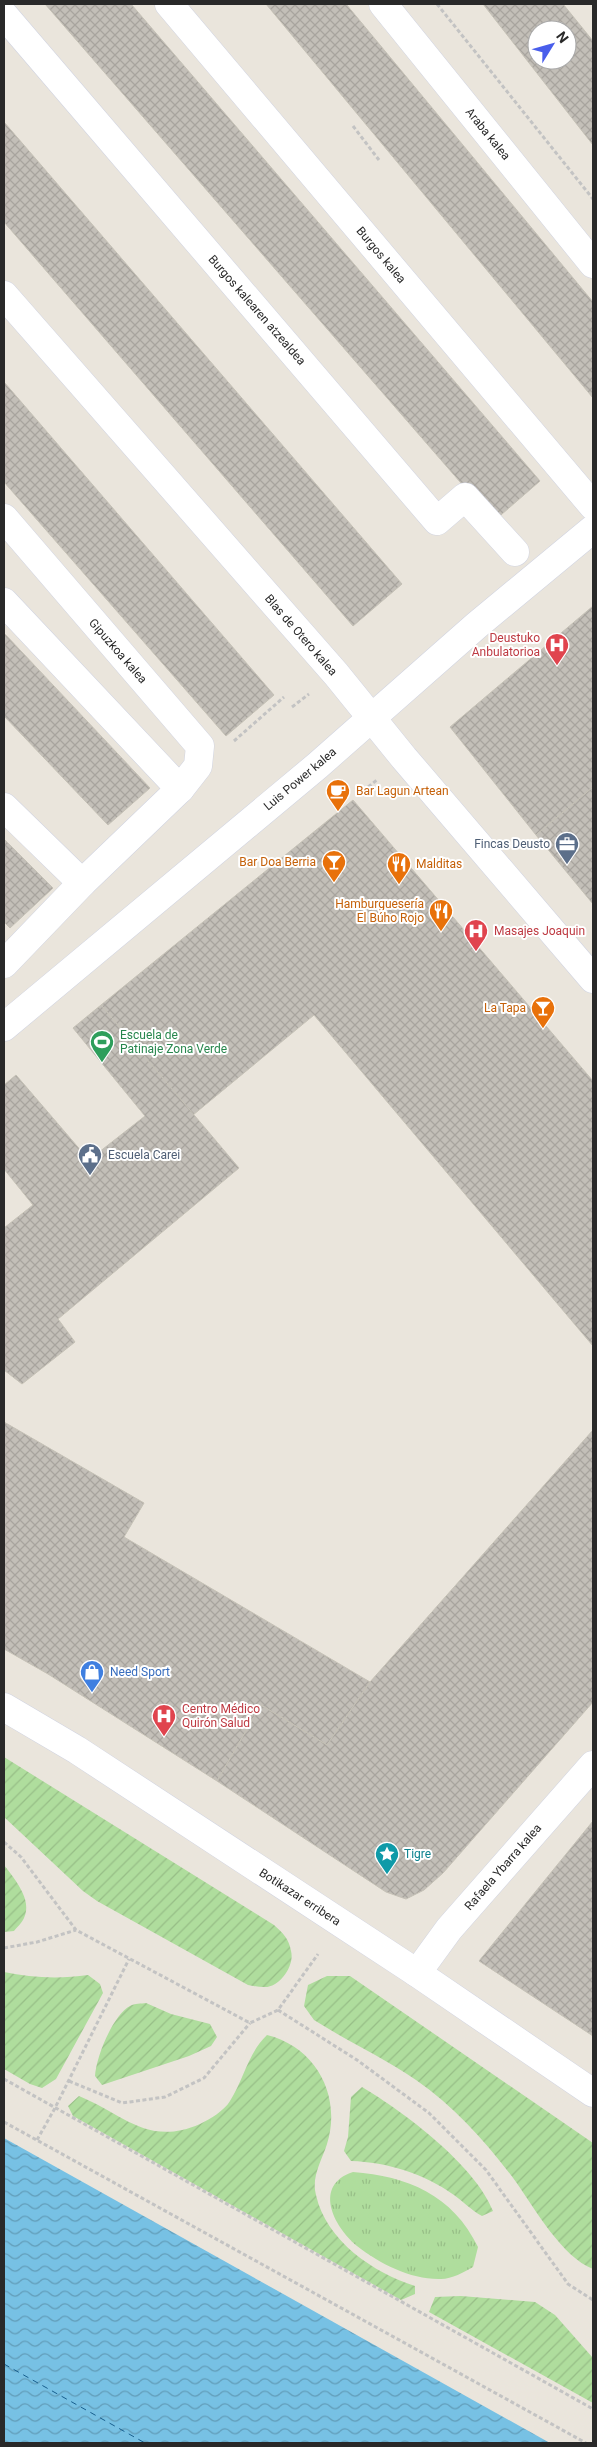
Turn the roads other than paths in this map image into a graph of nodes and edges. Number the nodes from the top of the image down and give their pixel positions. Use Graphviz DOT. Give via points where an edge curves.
graph roads {
  1 [pos="169,4"];
  2 [pos="383,4"];
  3 [pos="4,15"];
  4 [pos="593,264"];
  5 [pos="4,295"];
  6 [pos="593,506"];
  7 [pos="4,518"];
  8 [pos="593,528"];
  9 [pos="515,552"];
  10 [pos="4,602"];
  11 [pos="372,719"];
  12 [pos="180,789"];
  13 [pos="4,807"];
  14 [pos="82,883"];
  15 [pos="4,964"];
  16 [pos="593,979"];
  17 [pos="4,1027"];
  18 [pos="4,1707"];
  19 [pos="593,1765"];
  20 [pos="417,1973"];
  21 [pos="593,2093"];
  1 -- 6 [label="street, Burgos kalea"];
  2 -- 4 [label="street, Araba kalea"];
  3 -- 9 [label="street, Burgos kalearen atzealdea" via="437,521 465,497"];
  5 -- 11 [label="street, Blas de Otero kalea"];
  7 -- 12 [label="street, Gipuzkoa kalea" via="200,746 198,766"];
  8 -- 11 [label="street, Luis Power kalea"];
  10 -- 12 [label="street"];
  11 -- 16 [label="street, Blas de Otero kalea"];
  11 -- 17 [label="street, Luis Power kalea"];
  12 -- 14 [label="street, Gipuzkoa kalea"];
  13 -- 14 [label="street"];
  14 -- 15 [label="street, Gipuzkoa kalea"];
  18 -- 20 [label="street, Botikazar erribera" via="77,1750"];
  19 -- 20 [label="street, Rafaela Ybarra kalea" via="449,1929"];
  20 -- 21 [label="street, Botikazar erribera"];
}
